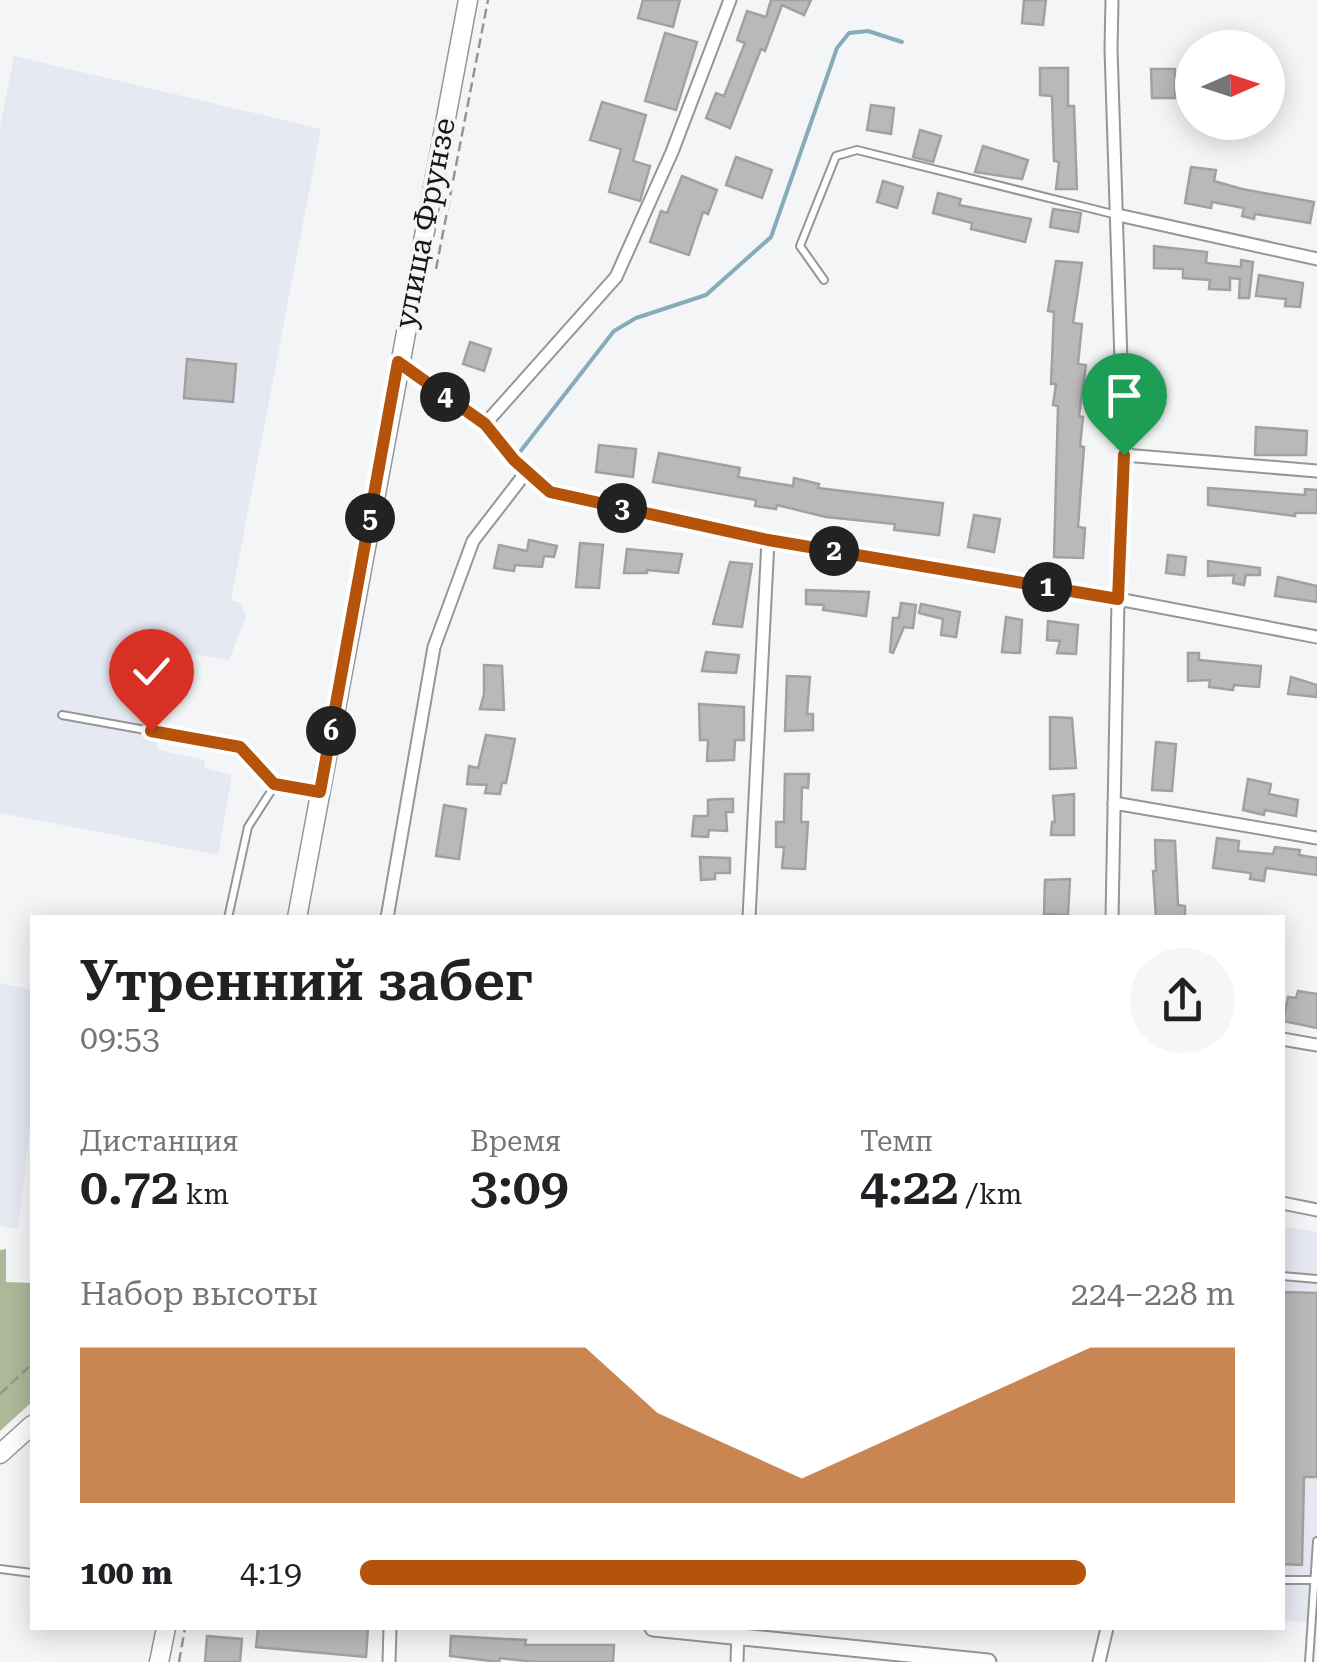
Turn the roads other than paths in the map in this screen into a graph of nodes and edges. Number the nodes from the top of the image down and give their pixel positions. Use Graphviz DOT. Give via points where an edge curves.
graph roads {
  1 [pos="468,0"];
  2 [pos="730,0"];
  3 [pos="1112,0"];
  4 [pos="1118,215"];
  5 [pos="1317,259"];
  6 [pos="824,280"];
  7 [pos="398,362"];
  8 [pos="485,424"];
  9 [pos="1124,455"];
  10 [pos="527,471"];
  11 [pos="1317,471"];
  12 [pos="768,540"];
  13 [pos="1118,599"];
  14 [pos="1317,638"];
  15 [pos="62,715"];
  16 [pos="274,784"];
  17 [pos="320,792"];
  18 [pos="1114,803"];
  19 [pos="1317,838"];
  20 [pos="229,915"];
  21 [pos="297,915"];
  22 [pos="388,915"];
  23 [pos="749,915"];
  24 [pos="1112,915"];
  25 [pos="1285,1040"];
  26 [pos="1317,1045"];
  27 [pos="1285,1205"];
  28 [pos="1317,1210"];
  29 [pos="1285,1276"];
  30 [pos="1317,1279"];
  31 [pos="30,1426"];
  32 [pos="0,1454"];
  33 [pos="1317,1541"];
  34 [pos="0,1569"];
  35 [pos="30,1574"];
  36 [pos="1285,1580"];
  37 [pos="1314,1580"];
  38 [pos="166,1630"];
  39 [pos="390,1630"];
  40 [pos="696,1630"];
  41 [pos="1107,1630"];
  42 [pos="738,1632"];
  43 [pos="159,1662"];
  44 [pos="389,1662"];
  45 [pos="737,1662"];
  46 [pos="988,1662"];
  47 [pos="1099,1662"];
  48 [pos="1309,1662"];
  1 -- 7 [label="main road, улица Фрунзе"];
  2 -- 8 [label="street" via="616,278"];
  3 -- 4 [label="street"];
  4 -- 5 [label="street"];
  4 -- 6 [label="lane" via="857,150 836,156 800,246"];
  4 -- 9 [label="street"];
  7 -- 8 [label="street"];
  7 -- 17 [label="main road, улица Фрунзе"];
  8 -- 10 [label="street"];
  9 -- 11 [label="street"];
  9 -- 13 [label="street"];
  10 -- 12 [label="street" via="550,492"];
  10 -- 22 [label="street" via="472,541 434,647"];
  12 -- 13 [label="street"];
  12 -- 23 [label="street"];
  13 -- 14 [label="street"];
  13 -- 18 [label="street"];
  15 -- 16 [label="lane" via="240,747"];
  16 -- 17 [label="lane"];
  16 -- 20 [label="lane" via="248,827"];
  17 -- 21 [label="main road, улица Фрунзе"];
  18 -- 19 [label="street"];
  18 -- 24 [label="street"];
  25 -- 26 [label="street"];
  27 -- 28 [label="street"];
  29 -- 30 [label="lane"];
  31 -- 32 [label="main road"];
  33 -- 37 [label="lane"];
  34 -- 35 [label="lane"];
  36 -- 37 [label="lane"];
  37 -- 48 [label="lane"];
  38 -- 43 [label="main road"];
  39 -- 44 [label="street"];
  40 -- 42 [label="street"];
  41 -- 47 [label="street"];
  42 -- 45 [label="street"];
  42 -- 46 [label="street"];
}
